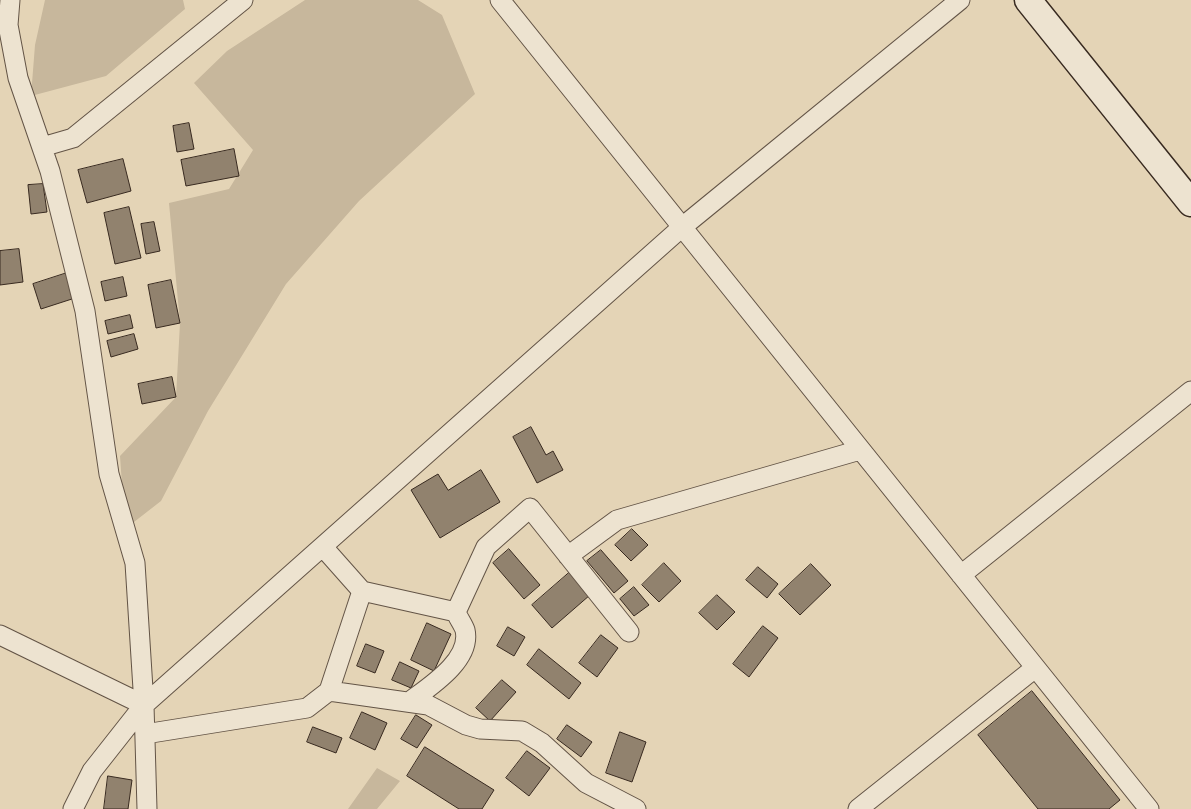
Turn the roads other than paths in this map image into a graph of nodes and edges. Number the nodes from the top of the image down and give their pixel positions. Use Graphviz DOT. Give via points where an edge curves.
graph roads {
  1 [pos="10,0"];
  2 [pos="243,0"];
  3 [pos="500,0"];
  4 [pos="960,0"];
  5 [pos="1028,0"];
  6 [pos="42,147"];
  7 [pos="1191,203"];
  8 [pos="682,228"];
  9 [pos="1191,391"];
  10 [pos="860,450"];
  11 [pos="322,547"];
  12 [pos="568,556"];
  13 [pos="961,575"];
  14 [pos="362,590"];
  15 [pos="456,612"];
  16 [pos="629,632"];
  17 [pos="0,635"];
  18 [pos="1036,668"];
  19 [pos="329,691"];
  20 [pos="409,702"];
  21 [pos="144,705"];
  22 [pos="145,734"];
  23 [pos="73,809"];
  24 [pos="147,809"];
  25 [pos="636,809"];
  26 [pos="858,809"];
  27 [pos="1149,809"];
  1 -- 6 [label="street" via="8,25 18,78"];
  2 -- 6 [label="street" via="73,138"];
  3 -- 8 [label="street"];
  4 -- 8 [label="street"];
  5 -- 7 [label="street"];
  6 -- 21 [label="street" via="85,311 109,474 135,563"];
  8 -- 10 [label="street"];
  8 -- 11 [label="street"];
  9 -- 13 [label="street"];
  10 -- 12 [label="street" via="617,520"];
  10 -- 13 [label="street"];
  11 -- 14 [label="street"];
  11 -- 21 [label="street"];
  12 -- 15 [label="street" via="530,508 486,547"];
  12 -- 16 [label="street"];
  13 -- 18 [label="street"];
  14 -- 15 [label="street"];
  14 -- 19 [label="street"];
  15 -- 20 [label="street" via="465,631 464,647 452,667"];
  17 -- 21 [label="street"];
  18 -- 26 [label="street"];
  18 -- 27 [label="street"];
  19 -- 20 [label="street"];
  19 -- 22 [label="street" via="307,708"];
  20 -- 25 [label="street" via="428,705 480,730 522,731 542,743 586,783"];
  21 -- 22 [label="street"];
  21 -- 23 [label="street" via="92,771"];
  22 -- 24 [label="street"];
}
